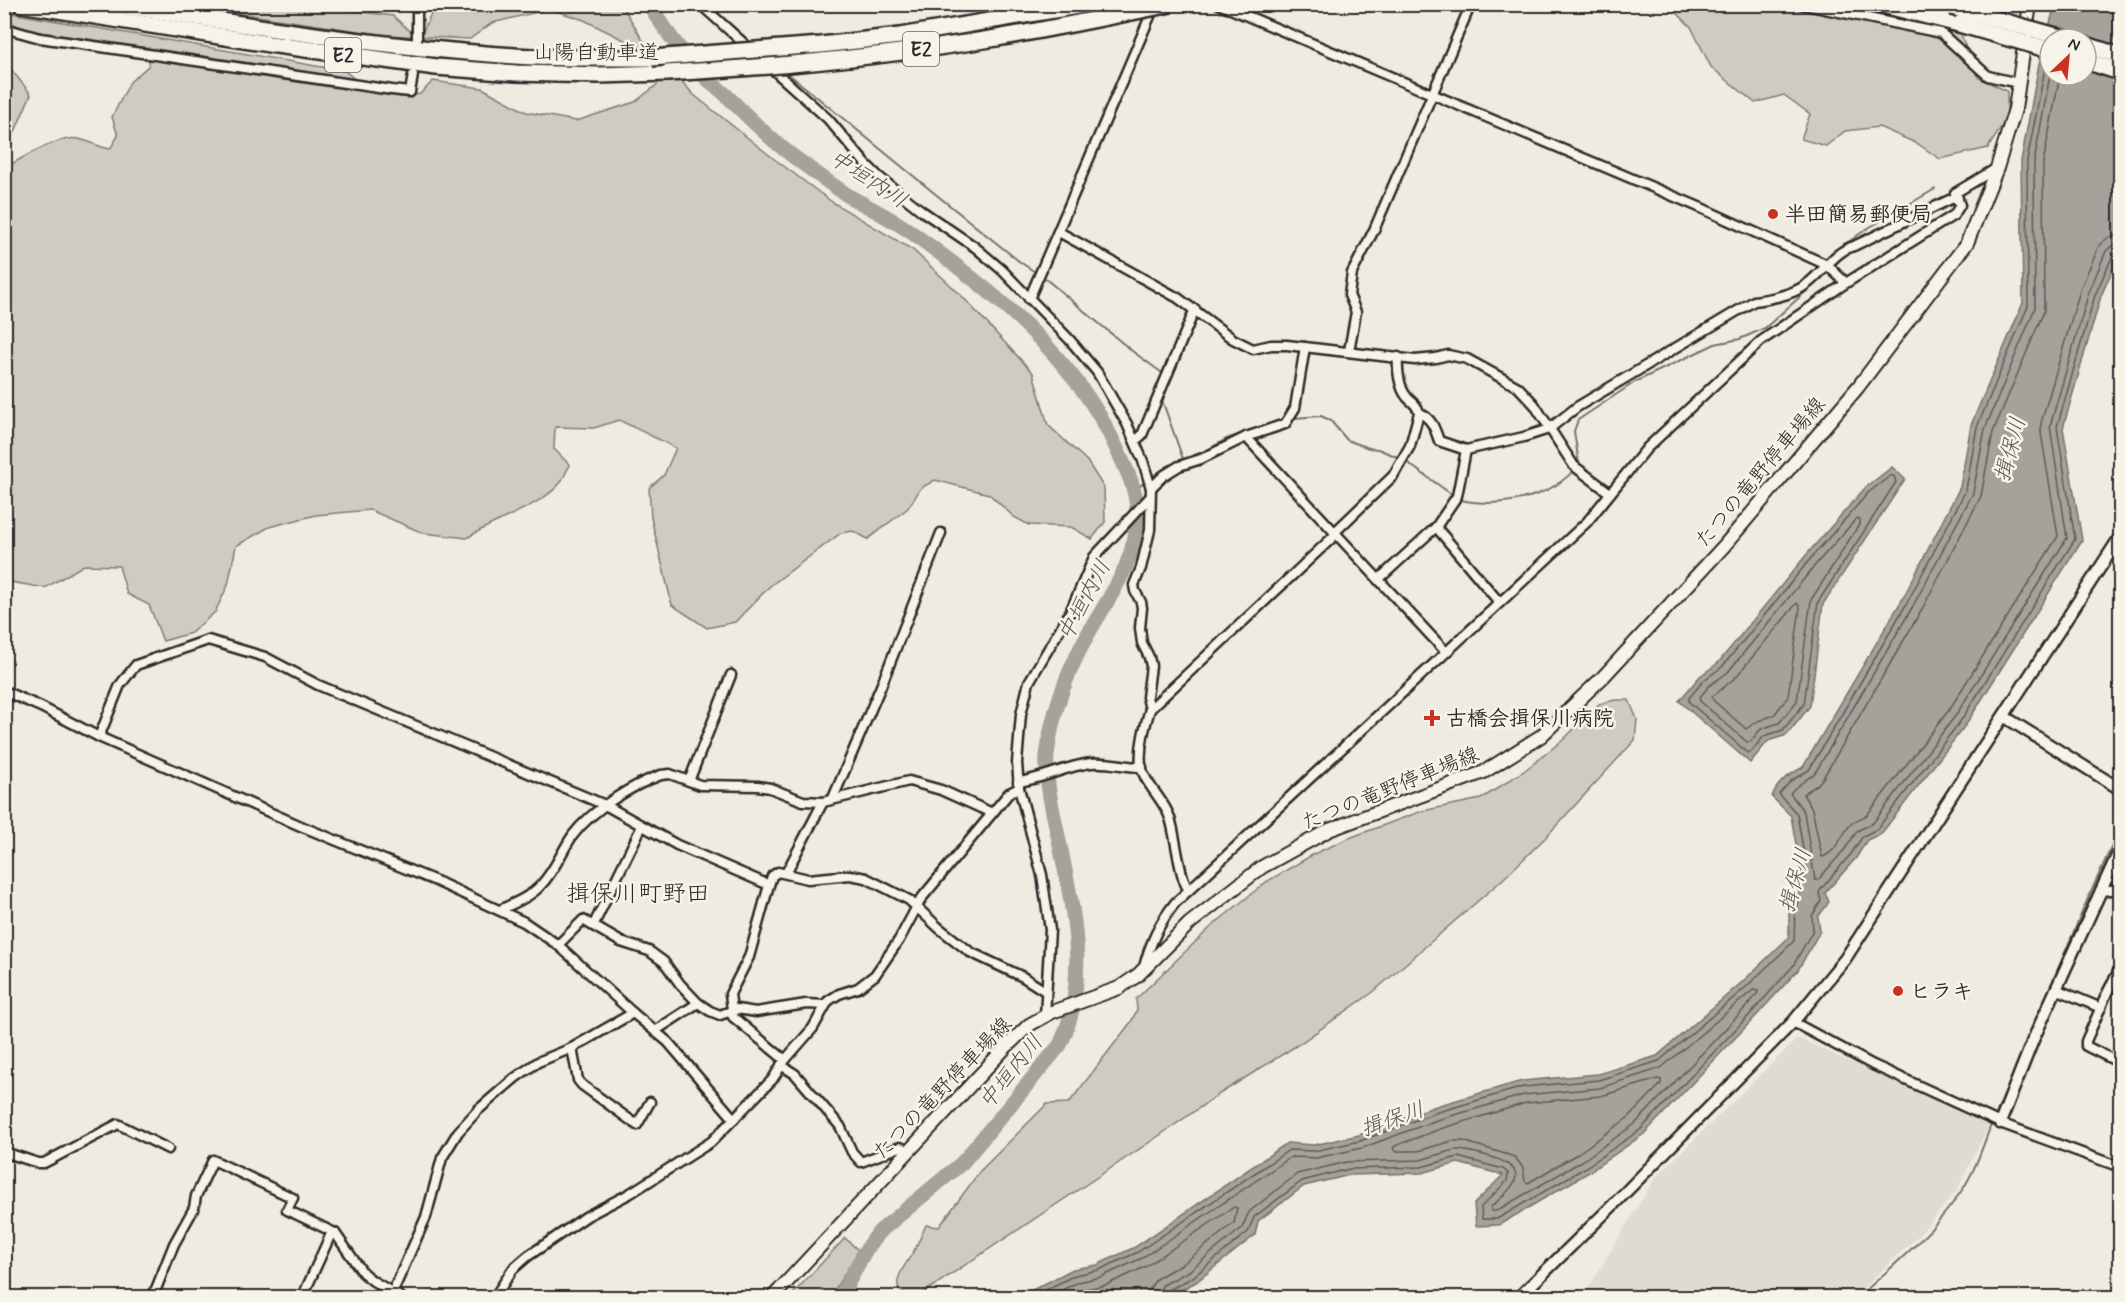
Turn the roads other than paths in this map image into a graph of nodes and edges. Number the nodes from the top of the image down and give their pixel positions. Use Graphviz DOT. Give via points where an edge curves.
graph roads {
  1 [pos="21,4"];
  2 [pos="116,4"];
  3 [pos="417,4"];
  4 [pos="700,4"];
  5 [pos="1089,4"];
  6 [pos="1156,4"];
  7 [pos="1171,4"];
  8 [pos="1219,4"];
  9 [pos="1471,4"];
  10 [pos="1800,4"];
  11 [pos="1879,4"];
  12 [pos="2030,4"];
  13 [pos="1946,6"];
  14 [pos="4,28"];
  15 [pos="2038,31"];
  16 [pos="417,39"];
  17 [pos="2038,47"];
  18 [pos="2098,49"];
  19 [pos="2121,56"];
  20 [pos="2098,65"];
  21 [pos="2121,72"];
  22 [pos="413,75"];
  23 [pos="2018,83"];
  24 [pos="1432,94"];
  25 [pos="1997,168"];
  26 [pos="1958,198"];
  27 [pos="1059,232"];
  28 [pos="1827,266"];
  29 [pos="1846,283"];
  30 [pos="1029,299"];
  31 [pos="1195,309"];
  32 [pos="1305,346"];
  33 [pos="1349,351"];
  34 [pos="1398,357"];
  35 [pos="1419,413"];
  36 [pos="1549,429"];
  37 [pos="1246,437"];
  38 [pos="1135,441"];
  39 [pos="1466,450"];
  40 [pos="1610,493"];
  41 [pos="1149,495"];
  42 [pos="1436,527"];
  43 [pos="941,533"];
  44 [pos="1335,534"];
  45 [pos="2121,537"];
  46 [pos="1378,580"];
  47 [pos="1498,602"];
  48 [pos="1446,652"];
  49 [pos="731,675"];
  50 [pos="4,691"];
  51 [pos="1150,709"];
  52 [pos="2005,717"];
  53 [pos="99,738"];
  54 [pos="1142,767"];
  55 [pos="689,781"];
  56 [pos="1020,784"];
  57 [pos="2121,789"];
  58 [pos="833,798"];
  59 [pos="823,801"];
  60 [pos="605,805"];
  61 [pos="992,813"];
  62 [pos="642,826"];
  63 [pos="2121,849"];
  64 [pos="786,873"];
  65 [pos="769,885"];
  66 [pos="2121,889"];
  67 [pos="1189,890"];
  68 [pos="2100,891"];
  69 [pos="916,905"];
  70 [pos="500,910"];
  71 [pos="593,926"];
  72 [pos="558,945"];
  73 [pos="1144,968"];
  74 [pos="2121,968"];
  75 [pos="2056,989"];
  76 [pos="1045,991"];
  77 [pos="698,1003"];
  78 [pos="825,1005"];
  79 [pos="2101,1008"];
  80 [pos="732,1011"];
  81 [pos="633,1013"];
  82 [pos="1048,1014"];
  83 [pos="1793,1022"];
  84 [pos="655,1031"];
  85 [pos="572,1048"];
  86 [pos="2121,1060"];
  87 [pos="783,1062"];
  88 [pos="650,1102"];
  89 [pos="735,1119"];
  90 [pos="2000,1123"];
  91 [pos="168,1149"];
  92 [pos="909,1151"];
  93 [pos="4,1152"];
  94 [pos="2121,1167"];
  95 [pos="335,1233"];
  96 [pos="391,1295"];
  97 [pos="149,1298"];
  98 [pos="302,1298"];
  99 [pos="402,1298"];
  100 [pos="494,1298"];
  101 [pos="772,1298"];
  102 [pos="1518,1298"];
  1 -- 7 [label="highway, 山陽自動車道 / E2, bridge" via="436,67 516,74 599,75 754,69 903,52"];
  2 -- 5 [label="highway, 山陽自動車道 / E2, bridge" via="281,31 434,50 652,58 900,36"];
  3 -- 16 [label="street"];
  4 -- 30 [label="street" via="828,119 879,177 984,254"];
  6 -- 27 [label="street"];
  8 -- 24 [label="street"];
  9 -- 24 [label="street"];
  10 -- 23 [label="street" via="1941,33 1988,76"];
  11 -- 17 [label="highway, bridge"];
  12 -- 23 [label="main road, たつの竜野停車場線"];
  13 -- 15 [label="highway, bridge"];
  14 -- 22 [label="street" via="40,38 410,92"];
  18 -- 19 [label="highway"];
  20 -- 21 [label="highway"];
  23 -- 25 [label="main road, たつの竜野停車場線" via="2015,109"];
  24 -- 28 [label="street" via="1700,207"];
  24 -- 33 [label="street" via="1352,273 1349,295 1356,312"];
  25 -- 26 [label="street" via="1955,193"];
  25 -- 73 [label="main road, たつの竜野停車場線" via="1967,243 1858,387 1724,546 1568,712 1541,736 1484,772 1329,830 1262,867 1190,923"];
  26 -- 28 [label="street" via="1844,249"];
  26 -- 29 [label="street" via="1960,205 1954,215"];
  27 -- 30 [label="street"];
  27 -- 31 [label="street"];
  28 -- 29 [label="street"];
  28 -- 36 [label="street" via="1802,287 1773,299 1754,301 1577,407"];
  29 -- 40 [label="street" via="1761,341 1647,448"];
  30 -- 38 [label="street" via="1097,372"];
  31 -- 32 [label="street" via="1233,339 1253,349"];
  31 -- 38 [label="street" via="1142,435"];
  32 -- 33 [label="street"];
  32 -- 37 [label="street" via="1291,417 1286,424"];
  33 -- 34 [label="street"];
  34 -- 35 [label="street" via="1402,388"];
  34 -- 36 [label="street" via="1415,360 1448,355 1477,363 1518,387"];
  35 -- 39 [label="street" via="1432,422 1439,441"];
  35 -- 44 [label="street" via="1410,446 1393,476"];
  36 -- 39 [label="street"];
  36 -- 40 [label="street" via="1576,468"];
  37 -- 41 [label="street" via="1162,476"];
  37 -- 44 [label="street"];
  38 -- 41 [label="street"];
  39 -- 42 [label="street" via="1456,498"];
  40 -- 47 [label="street" via="1587,522"];
  41 -- 51 [label="street" via="1150,530 1134,585 1142,609 1142,643 1151,666 1147,697"];
  41 -- 56 [label="street" via="1089,565 1070,612 1029,682 1021,714 1017,763"];
  42 -- 46 [label="street"];
  42 -- 47 [label="street"];
  43 -- 58 [label="street"];
  44 -- 46 [label="street"];
  44 -- 51 [label="street"];
  45 -- 52 [label="street"];
  46 -- 48 [label="street"];
  47 -- 48 [label="street"];
  48 -- 67 [label="street"];
  49 -- 55 [label="street"];
  50 -- 53 [label="street"];
  51 -- 54 [label="street"];
  52 -- 57 [label="street"];
  52 -- 83 [label="street" via="1845,960"];
  53 -- 60 [label="street" via="120,685 136,665 208,640 265,657 318,685"];
  53 -- 70 [label="street"];
  54 -- 56 [label="street" via="1103,763 1068,768"];
  54 -- 67 [label="street" via="1170,816"];
  55 -- 59 [label="street" via="700,785 758,786 803,801"];
  55 -- 60 [label="street" via="670,774 662,776"];
  56 -- 61 [label="street"];
  56 -- 76 [label="street" via="1048,908 1050,945"];
  58 -- 59 [label="street"];
  58 -- 61 [label="street" via="909,781"];
  59 -- 64 [label="street"];
  60 -- 62 [label="street"];
  60 -- 70 [label="street" via="572,837 539,887"];
  61 -- 69 [label="street"];
  62 -- 65 [label="street"];
  62 -- 71 [label="street"];
  63 -- 68 [label="street"];
  64 -- 65 [label="street" via="772,876"];
  64 -- 69 [label="street" via="808,879 850,875 866,878"];
  65 -- 80 [label="street" via="749,957 730,994"];
  66 -- 68 [label="street"];
  67 -- 73 [label="street" via="1161,921"];
  68 -- 75 [label="street"];
  69 -- 76 [label="street" via="970,952"];
  69 -- 78 [label="street" via="875,975"];
  70 -- 72 [label="street"];
  71 -- 72 [label="street" via="582,920"];
  71 -- 77 [label="street" via="621,942 649,951 664,962"];
  72 -- 81 [label="street"];
  73 -- 82 [label="main road, たつの竜野停車場線" via="1119,988"];
  74 -- 79 [label="street"];
  75 -- 79 [label="street"];
  75 -- 90 [label="street"];
  76 -- 82 [label="street"];
  77 -- 80 [label="street" via="720,1015"];
  77 -- 84 [label="street"];
  78 -- 80 [label="street"];
  78 -- 87 [label="street" via="813,1028"];
  79 -- 86 [label="street" via="2086,1046"];
  80 -- 87 [label="street" via="733,1017"];
  81 -- 84 [label="street"];
  81 -- 85 [label="street"];
  82 -- 92 [label="main road, たつの竜野停車場線" via="1029,1025 1005,1048"];
  83 -- 90 [label="street" via="1873,1065"];
  83 -- 102 [label="street"];
  84 -- 89 [label="street" via="692,1067"];
  85 -- 88 [label="street" via="578,1080 618,1113 637,1125"];
  85 -- 96 [label="street" via="538,1062 515,1078 458,1132 442,1158 426,1217"];
  87 -- 89 [label="street" via="772,1080"];
  87 -- 92 [label="street" via="840,1126 861,1162 900,1147"];
  89 -- 100 [label="street" via="700,1151 587,1216 528,1256 513,1269"];
  90 -- 94 [label="street"];
  91 -- 93 [label="street" via="118,1125 44,1163"];
  92 -- 101 [label="main road, たつの竜野停車場線"];
  95 -- 96 [label="street" via="363,1273"];
  95 -- 97 [label="street" via="287,1210 293,1198 213,1160"];
  95 -- 98 [label="street" via="330,1236"];
  96 -- 99 [label="street"];
}
